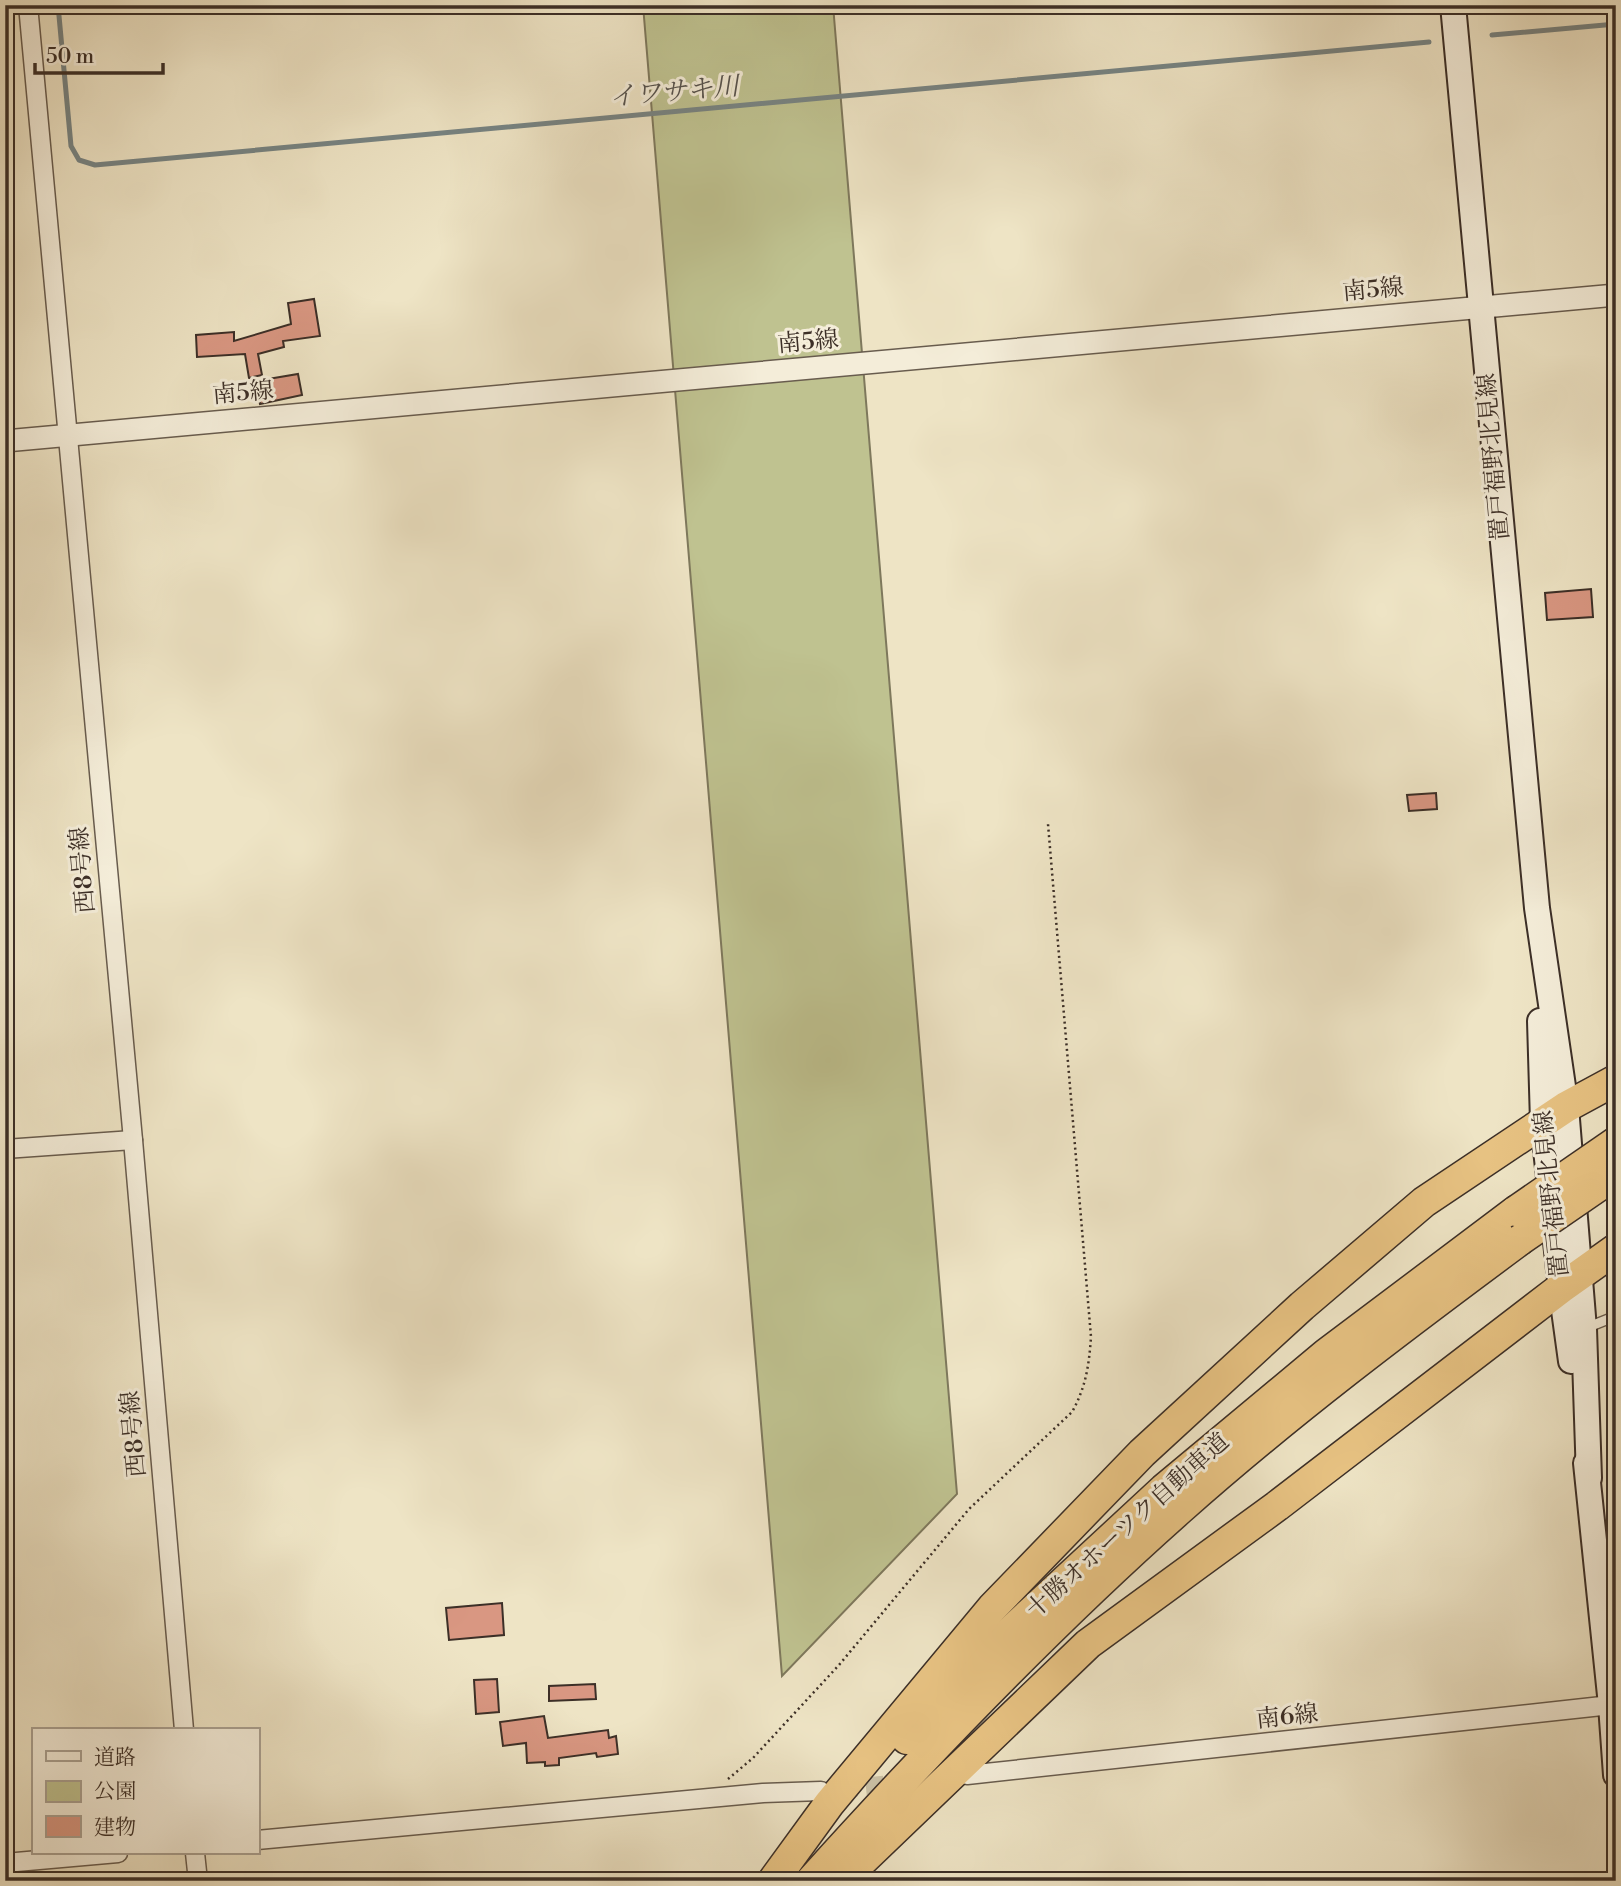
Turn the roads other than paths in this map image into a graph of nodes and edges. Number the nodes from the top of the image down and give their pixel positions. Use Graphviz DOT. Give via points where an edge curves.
graph roads {
  1 [pos="28,5"];
  2 [pos="1453,5"];
  3 [pos="1616,295"];
  4 [pos="1480,307"];
  5 [pos="67,435"];
  6 [pos="5,441"];
  7 [pos="1616,1080"];
  8 [pos="1554,1115"];
  9 [pos="133,1140"];
  10 [pos="1616,1142"];
  11 [pos="5,1149"];
  12 [pos="1616,1174"];
  13 [pos="1518,1226"];
  14 [pos="1616,1249"];
  15 [pos="1571,1281"];
  16 [pos="1616,1316"];
  17 [pos="1584,1329"];
  18 [pos="1589,1478"];
  19 [pos="1611,1704"];
  20 [pos="184,1728"];
  21 [pos="967,1775"];
  22 [pos="1616,1775"];
  23 [pos="821,1791"];
  24 [pos="259,1840"];
  25 [pos="107,1854"];
  26 [pos="195,1854"];
  27 [pos="5,1863"];
  28 [pos="198,1881"];
  29 [pos="775,1881"];
  30 [pos="811,1881"];
  31 [pos="841,1881"];
  1 -- 5 [label="street, 西8号線"];
  2 -- 4 [label="main road, 置戸福野北見線"];
  3 -- 4 [label="street, 南5線"];
  4 -- 5 [label="street, 南5線"];
  4 -- 8 [label="main road, 置戸福野北見線"];
  5 -- 6 [label="street, 南5線"];
  5 -- 9 [label="street, 西8号線"];
  7 -- 8 [label="highway"];
  8 -- 15 [label="main road, 置戸福野北見線"];
  8 -- 29 [label="highway" via="1424,1202 1142,1453 992,1608 829,1804"];
  9 -- 11 [label="street"];
  9 -- 20 [label="street, 西8号線"];
  10 -- 13 [label="highway, bridge"];
  12 -- 13 [label="highway, bridge"];
  13 -- 29 [label="highway, 十勝オホーツク自動車道" via="1326,1354 1164,1489 1012,1630"];
  13 -- 30 [label="highway, 十勝オホーツク自動車道" via="1180,1509 1031,1648"];
  14 -- 15 [label="highway"];
  15 -- 17 [label="main road, 置戸福野北見線"];
  15 -- 18 [label="main road, 置戸福野北見線"];
  15 -- 31 [label="highway" via="1088,1644"];
  16 -- 17 [label="lane"];
  17 -- 18 [label="main road, 置戸福野北見線"];
  18 -- 19 [label="main road, 置戸福野北見線"];
  19 -- 21 [label="street, 南6線"];
  19 -- 22 [label="main road, 置戸福野北見線"];
  23 -- 24 [label="street"];
  25 -- 27 [label="street"];
  26 -- 28 [label="street"];
}
